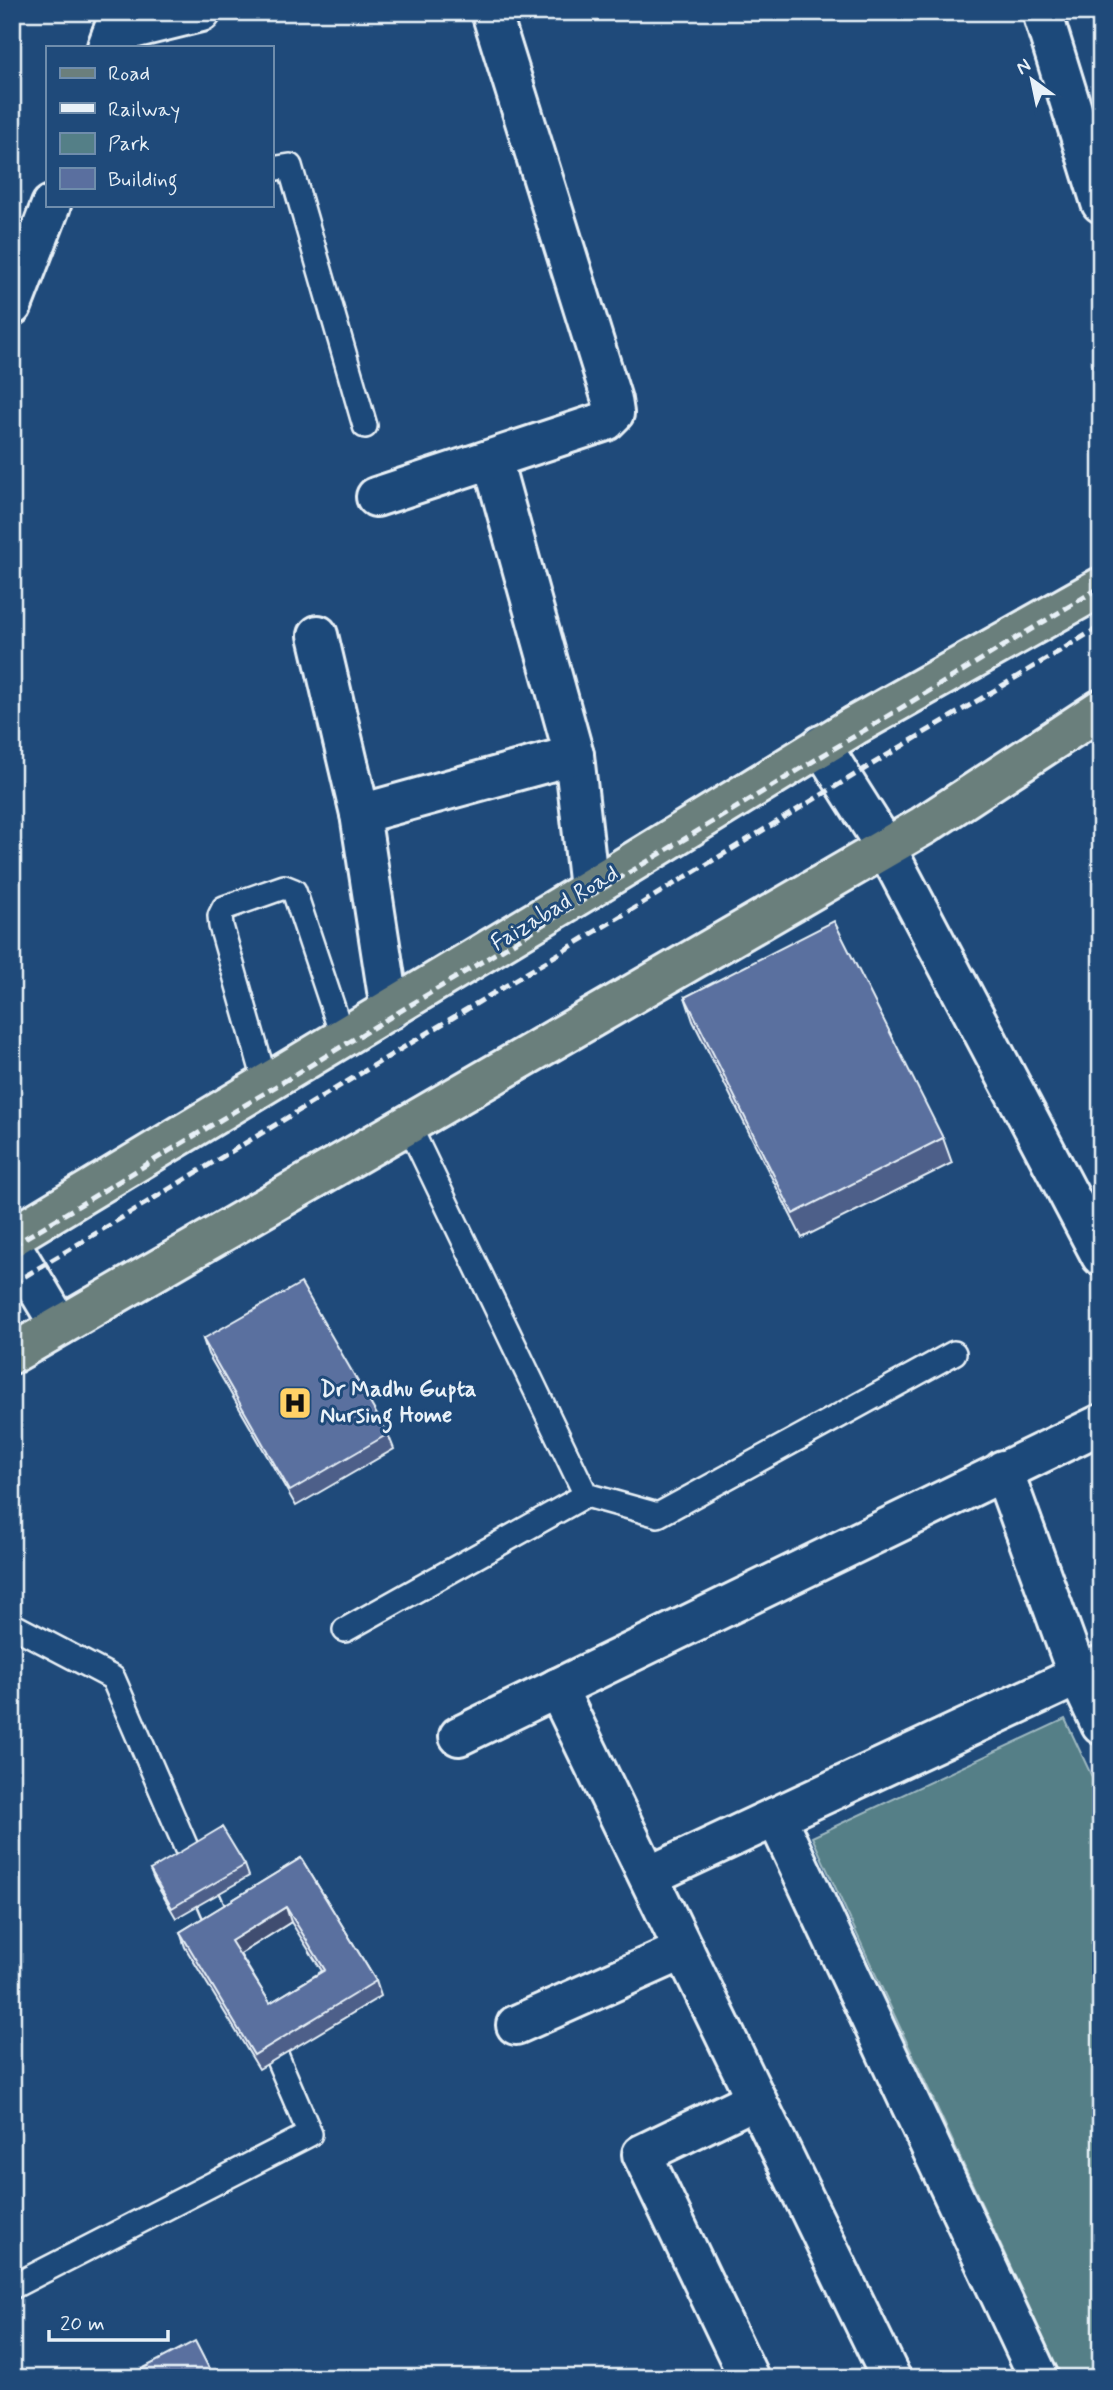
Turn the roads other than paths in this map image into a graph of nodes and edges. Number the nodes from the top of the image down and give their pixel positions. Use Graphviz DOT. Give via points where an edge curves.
graph roads {
  1 [pos="201,12"];
  2 [pos="491,12"];
  3 [pos="1042,12"];
  4 [pos="113,31"];
  5 [pos="273,169"];
  6 [pos="1101,203"];
  7 [pos="57,206"];
  8 [pos="19,264"];
  9 [pos="12,306"];
  10 [pos="365,426"];
  11 [pos="492,459"];
  12 [pos="376,498"];
  13 [pos="1101,587"];
  14 [pos="318,635"];
  15 [pos="1101,709"];
  16 [pos="821,745"];
  17 [pos="574,755"];
  18 [pos="360,814"];
  19 [pos="886,848"];
  20 [pos="589,889"];
  21 [pos="390,1010"];
  22 [pos="342,1038"];
  23 [pos="266,1084"];
  24 [pos="409,1126"];
  25 [pos="12,1237"];
  26 [pos="12,1245"];
  27 [pos="1101,1256"];
  28 [pos="60,1326"];
  29 [pos="954,1353"];
  30 [pos="12,1354"];
  31 [pos="1101,1424"];
  32 [pos="1003,1470"];
  33 [pos="586,1495"];
  34 [pos="12,1625"];
  35 [pos="345,1630"];
  36 [pos="1089,1671"];
  37 [pos="557,1688"];
  38 [pos="1101,1725"];
  39 [pos="459,1736"];
  40 [pos="776,1817"];
  41 [pos="649,1876"];
  42 [pos="684,1950"];
  43 [pos="234,1957"];
  44 [pos="256,2007"];
  45 [pos="516,2025"];
  46 [pos="756,2099"];
  47 [pos="12,2287"];
  48 [pos="749,2378"];
  49 [pos="891,2378"];
  50 [pos="1039,2378"];
  1 -- 4 [label="street"];
  2 -- 11 [label="street" via="614,413 606,421"];
  3 -- 6 [label="street"];
  5 -- 10 [label="lane" via="290,166"];
  7 -- 8 [label="street"];
  8 -- 9 [label="street"];
  11 -- 12 [label="street"];
  11 -- 17 [label="street"];
  13 -- 16 [label="main road, Faizabad Road"];
  14 -- 18 [label="street"];
  15 -- 19 [label="main road"];
  16 -- 19 [label="street"];
  16 -- 20 [label="main road, Faizabad Road"];
  17 -- 18 [label="street"];
  17 -- 20 [label="street"];
  18 -- 21 [label="street"];
  19 -- 24 [label="main road"];
  19 -- 27 [label="street"];
  20 -- 21 [label="main road, Faizabad Road"];
  21 -- 22 [label="main road, Faizabad Road"];
  22 -- 23 [label="main road, Faizabad Road"];
  22 -- 23 [label="lane" via="294,891 284,887 224,908 220,926"];
  23 -- 25 [label="main road, Faizabad Road"];
  24 -- 28 [label="main road"];
  24 -- 33 [label="lane"];
  26 -- 28 [label="street"];
  28 -- 30 [label="main road"];
  29 -- 33 [label="lane" via="658,1515"];
  31 -- 32 [label="street"];
  32 -- 36 [label="street"];
  32 -- 37 [label="street"];
  33 -- 35 [label="lane"];
  34 -- 43 [label="lane" via="113,1678"];
  36 -- 38 [label="street"];
  36 -- 40 [label="street"];
  37 -- 39 [label="street"];
  37 -- 41 [label="street"];
  40 -- 41 [label="street"];
  40 -- 50 [label="street"];
  41 -- 42 [label="street"];
  42 -- 45 [label="street"];
  42 -- 46 [label="street"];
  44 -- 47 [label="lane" via="310,2134"];
  46 -- 48 [label="street" via="642,2154"];
  46 -- 49 [label="street"];
}
